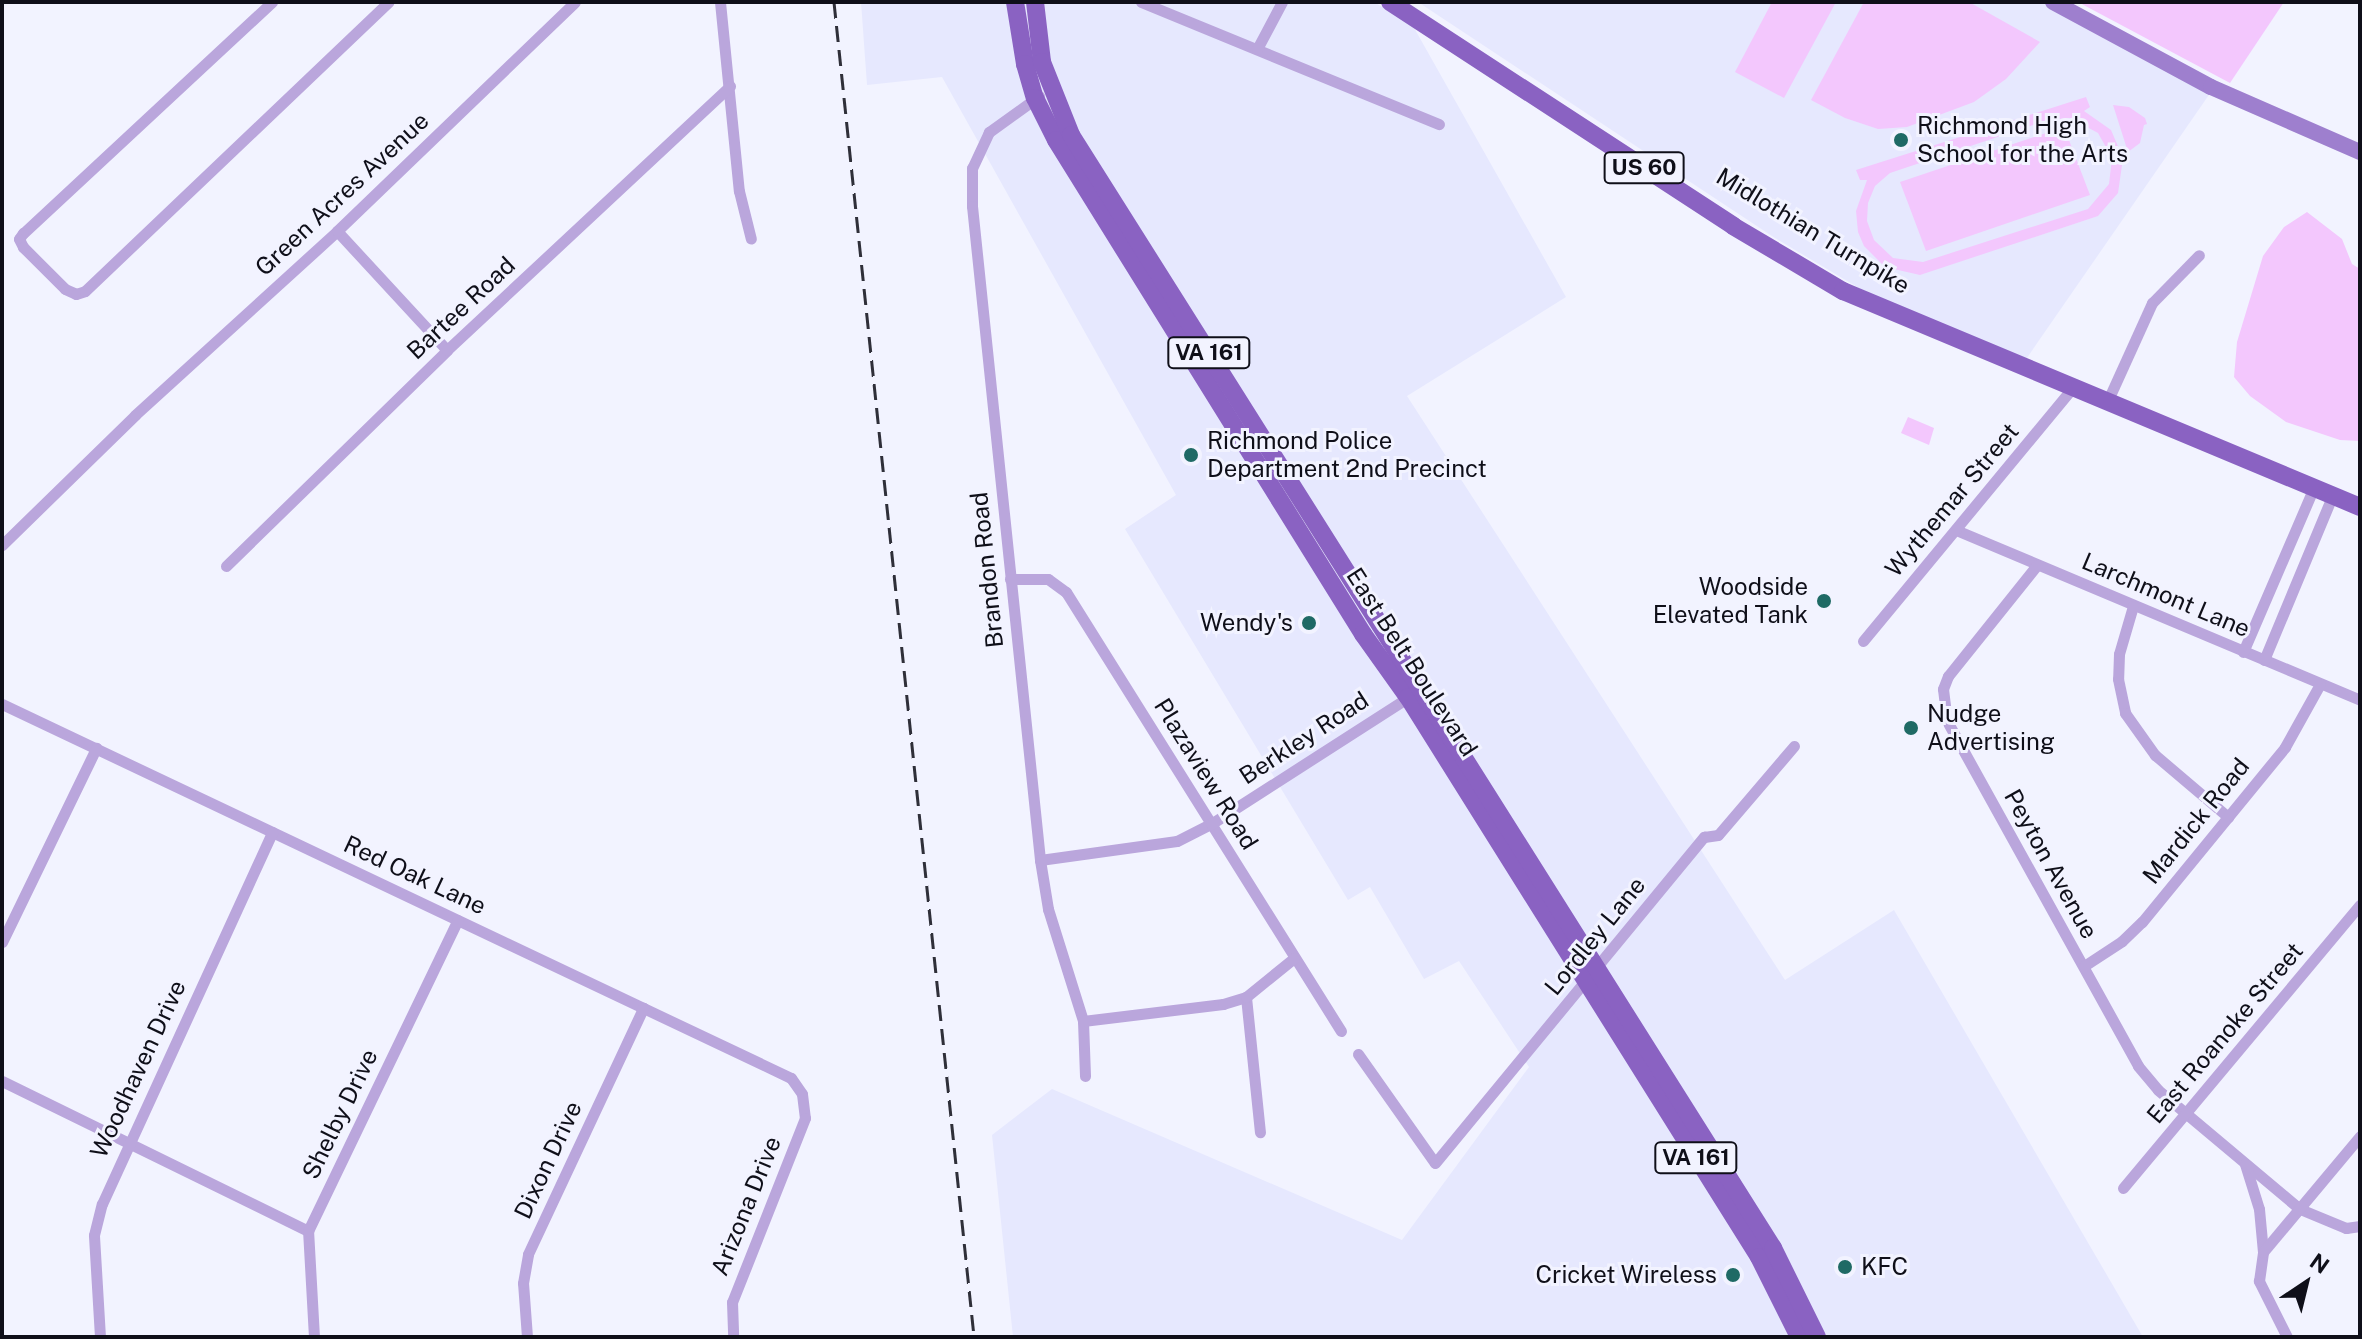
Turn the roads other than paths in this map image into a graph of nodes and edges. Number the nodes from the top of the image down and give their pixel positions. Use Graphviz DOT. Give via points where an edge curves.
graph roads {
  1 [pos="272,2"];
  2 [pos="389,2"];
  3 [pos="575,2"];
  4 [pos="720,2"];
  5 [pos="1015,2"];
  6 [pos="1035,2"];
  7 [pos="1141,2"];
  8 [pos="1282,2"];
  9 [pos="1390,2"];
  10 [pos="1414,2"];
  11 [pos="2053,2"];
  12 [pos="1257,49"];
  13 [pos="730,86"];
  14 [pos="1043,94"];
  15 [pos="1439,124"];
  16 [pos="2360,152"];
  17 [pos="337,231"];
  18 [pos="751,239"];
  19 [pos="2199,255"];
  20 [pos="1907,316"];
  21 [pos="447,350"];
  22 [pos="2074,386"];
  23 [pos="2108,400"];
  24 [pos="2314,487"];
  25 [pos="2333,494"];
  26 [pos="2360,507"];
  27 [pos="1956,530"];
  28 [pos="2,545"];
  29 [pos="2037,565"];
  30 [pos="226,566"];
  31 [pos="1010,579"];
  32 [pos="2133,606"];
  33 [pos="1863,641"];
  34 [pos="2243,652"];
  35 [pos="2264,660"];
  36 [pos="2320,684"];
  37 [pos="1415,693"];
  38 [pos="2360,700"];
  39 [pos="2,704"];
  40 [pos="1794,746"];
  41 [pos="96,748"];
  42 [pos="2228,817"];
  43 [pos="1211,824"];
  44 [pos="272,832"];
  45 [pos="1040,860"];
  46 [pos="2360,905"];
  47 [pos="458,920"];
  48 [pos="2,942"];
  49 [pos="1294,958"];
  50 [pos="1597,966"];
  51 [pos="2084,966"];
  52 [pos="1586,982"];
  53 [pos="1246,997"];
  54 [pos="643,1008"];
  55 [pos="1083,1021"];
  56 [pos="1341,1031"];
  57 [pos="1358,1054"];
  58 [pos="1085,1076"];
  59 [pos="2,1081"];
  60 [pos="802,1094"];
  61 [pos="2186,1116"];
  62 [pos="1260,1132"];
  63 [pos="2360,1136"];
  64 [pos="128,1142"];
  65 [pos="2245,1164"];
  66 [pos="2123,1188"];
  67 [pos="2300,1209"];
  68 [pos="2360,1226"];
  69 [pos="308,1231"];
  70 [pos="2263,1252"];
  71 [pos="100,1337"];
  72 [pos="314,1337"];
  73 [pos="527,1337"];
  74 [pos="733,1337"];
  75 [pos="1799,1337"];
  76 [pos="1817,1337"];
  77 [pos="2287,1337"];
  1 -- 2 [label="street" via="23,233 23,247 65,289 85,291"];
  3 -- 17 [label="street, Green Acres Avenue"];
  4 -- 13 [label="street"];
  5 -- 14 [label="main road, East Belt Boulevard / VA 161" via="1025,64"];
  6 -- 14 [label="main road, East Belt Boulevard / VA 161"];
  7 -- 12 [label="street"];
  8 -- 12 [label="street"];
  9 -- 20 [label="main road, Midlothian Turnpike / US 60" via="1766,247 1843,291"];
  10 -- 20 [label="main road, Midlothian Turnpike / US 60" via="1746,220"];
  11 -- 16 [label="street" via="2211,87"];
  12 -- 15 [label="street"];
  13 -- 18 [label="street" via="739,191"];
  13 -- 21 [label="street, Bartee Road"];
  14 -- 31 [label="street, Brandon Road" via="989,132 972,168"];
  14 -- 37 [label="main road, East Belt Boulevard / VA 161" via="1056,140 1363,634"];
  17 -- 21 [label="street"];
  17 -- 28 [label="street, Green Acres Avenue"];
  19 -- 23 [label="street" via="2152,303"];
  20 -- 22 [label="main road, Midlothian Turnpike / US 60"];
  21 -- 30 [label="street, Bartee Road"];
  22 -- 23 [label="main road, Midlothian Turnpike / US 60"];
  22 -- 27 [label="street, Wythemar Street"];
  23 -- 24 [label="main road, Midlothian Turnpike / US 60"];
  24 -- 25 [label="main road, Midlothian Turnpike / US 60"];
  24 -- 34 [label="street"];
  25 -- 26 [label="main road, Midlothian Turnpike / US 60"];
  25 -- 35 [label="street"];
  27 -- 29 [label="street, Larchmont Lane"];
  27 -- 33 [label="street, Wythemar Street"];
  29 -- 32 [label="street, Larchmont Lane"];
  29 -- 51 [label="street, Peyton Avenue" via="1948,676 1943,704 1961,748"];
  31 -- 43 [label="street, Plazaview Road" via="1048,579 1066,592"];
  31 -- 45 [label="street, Brandon Road"];
  32 -- 34 [label="street, Larchmont Lane"];
  32 -- 42 [label="street" via="2119,654 2125,713 2155,755"];
  34 -- 35 [label="street, Larchmont Lane"];
  35 -- 36 [label="street, Larchmont Lane"];
  36 -- 38 [label="street, Larchmont Lane"];
  36 -- 42 [label="street, Mardick Road" via="2285,747"];
  37 -- 43 [label="street, Berkley Road"];
  37 -- 50 [label="main road, East Belt Boulevard / VA 161"];
  37 -- 52 [label="main road, East Belt Boulevard / VA 161"];
  39 -- 41 [label="street, Red Oak Lane"];
  40 -- 50 [label="street, Lordley Lane" via="1718,835 1704,837"];
  41 -- 44 [label="street, Red Oak Lane"];
  41 -- 48 [label="street"];
  42 -- 51 [label="street, Mardick Road" via="2132,933"];
  43 -- 45 [label="street, Berkley Road" via="1165,845"];
  43 -- 49 [label="street, Plazaview Road"];
  44 -- 47 [label="street, Red Oak Lane"];
  44 -- 64 [label="street, Woodhaven Drive"];
  45 -- 55 [label="street, Brandon Road" via="1048,909"];
  46 -- 61 [label="street, East Roanoke Street"];
  47 -- 54 [label="street, Red Oak Lane"];
  47 -- 69 [label="street, Shelby Drive"];
  49 -- 53 [label="street"];
  49 -- 56 [label="street, Plazaview Road"];
  50 -- 52 [label="street, Lordley Lane"];
  50 -- 76 [label="main road, East Belt Boulevard / VA 161" via="1773,1248"];
  51 -- 61 [label="street, Peyton Avenue" via="2138,1066"];
  52 -- 57 [label="street, Lordley Lane" via="1435,1163"];
  52 -- 75 [label="main road, East Belt Boulevard / VA 161" via="1759,1257"];
  53 -- 55 [label="street" via="1203,1009"];
  53 -- 62 [label="street"];
  54 -- 60 [label="street, Red Oak Lane" via="791,1078"];
  54 -- 73 [label="street, Dixon Drive" via="528,1254 523,1283"];
  55 -- 58 [label="street, Brandon Road"];
  59 -- 64 [label="street"];
  60 -- 74 [label="street, Arizona Drive" via="805,1118 732,1302"];
  61 -- 65 [label="street, Peyton Avenue"];
  61 -- 66 [label="street, East Roanoke Street"];
  63 -- 67 [label="street"];
  64 -- 69 [label="street"];
  64 -- 71 [label="street, Woodhaven Drive" via="94,1235"];
  65 -- 67 [label="street, Peyton Avenue"];
  65 -- 70 [label="street" via="2259,1209"];
  67 -- 68 [label="street, Peyton Avenue" via="2346,1228"];
  67 -- 70 [label="street"];
  69 -- 72 [label="street, Shelby Drive"];
  70 -- 77 [label="street" via="2259,1281"];
}
